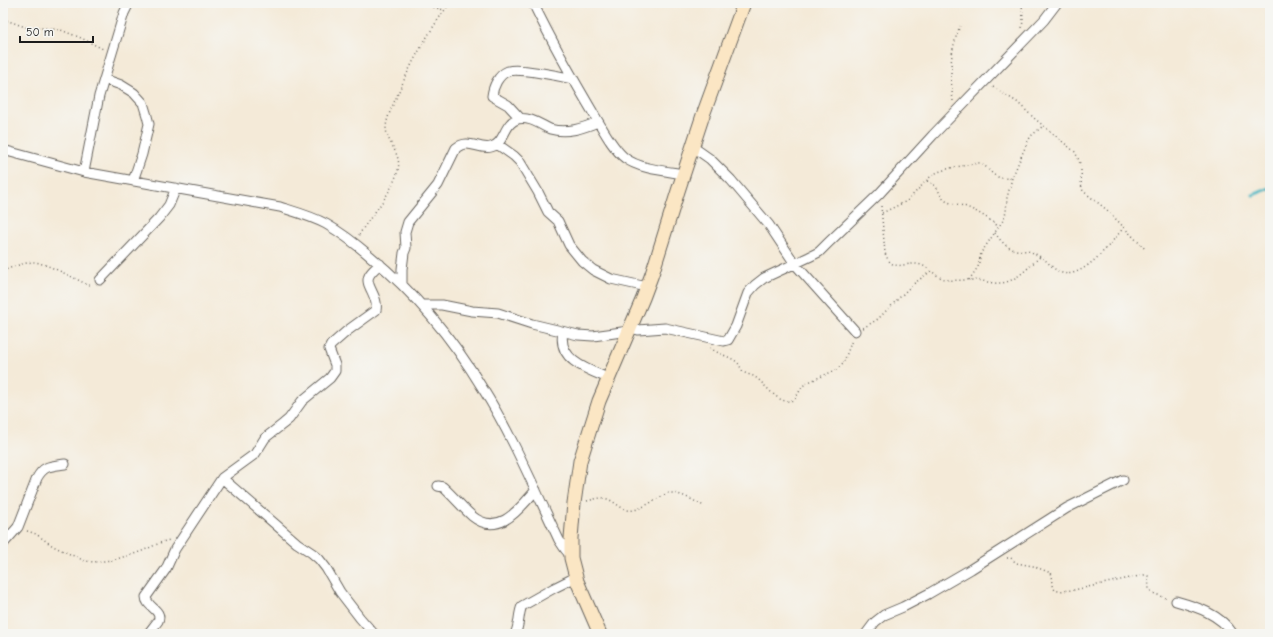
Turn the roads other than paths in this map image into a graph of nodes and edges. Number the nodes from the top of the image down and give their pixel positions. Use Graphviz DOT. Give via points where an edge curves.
graph roads {
  1 [pos="129,3"];
  2 [pos="533,3"];
  3 [pos="744,3"];
  4 [pos="1057,3"];
  5 [pos="104,79"];
  6 [pos="573,79"];
  7 [pos="520,118"];
  8 [pos="598,122"];
  9 [pos="497,144"];
  10 [pos="693,147"];
  11 [pos="3,150"];
  12 [pos="84,172"];
  13 [pos="684,174"];
  14 [pos="133,181"];
  15 [pos="176,188"];
  16 [pos="380,264"];
  17 [pos="795,264"];
  18 [pos="100,280"];
  19 [pos="402,284"];
  20 [pos="647,287"];
  21 [pos="422,306"];
  22 [pos="629,329"];
  23 [pos="856,331"];
  24 [pos="563,332"];
  25 [pos="608,378"];
  26 [pos="65,464"];
  27 [pos="222,478"];
  28 [pos="1124,480"];
  29 [pos="438,486"];
  30 [pos="536,490"];
  31 [pos="3,544"];
  32 [pos="571,556"];
  33 [pos="576,577"];
  34 [pos="1176,602"];
  35 [pos="148,634"];
  36 [pos="374,634"];
  37 [pos="515,634"];
  38 [pos="600,634"];
  39 [pos="866,634"];
  40 [pos="1233,634"];
  1 -- 5 [label="street"];
  2 -- 6 [label="street"];
  3 -- 10 [label="street"];
  4 -- 17 [label="street" via="1044,20 879,194 819,252"];
  5 -- 12 [label="street"];
  5 -- 14 [label="street" via="134,93 143,103 147,116 149,124"];
  6 -- 7 [label="street" via="517,71 501,75 492,96 512,108"];
  6 -- 8 [label="street"];
  7 -- 8 [label="street" via="561,131 576,130"];
  7 -- 9 [label="street" via="513,121"];
  8 -- 13 [label="street" via="624,158 647,167"];
  9 -- 19 [label="street" via="484,147 465,144 456,148 438,185 408,222 405,232"];
  9 -- 20 [label="street" via="520,162 548,212 558,221 569,246 582,261 611,279"];
  10 -- 13 [label="street"];
  10 -- 17 [label="street" via="710,159 731,180 769,225"];
  11 -- 12 [label="street"];
  12 -- 14 [label="street"];
  13 -- 20 [label="street"];
  14 -- 15 [label="street"];
  15 -- 16 [label="street" via="301,213 326,224"];
  15 -- 18 [label="street" via="169,205 159,218"];
  16 -- 19 [label="street"];
  16 -- 27 [label="street" via="368,276 367,281 374,294 376,310 331,345 329,349 335,365 333,375 265,438 254,454"];
  17 -- 22 [label="street" via="764,278 755,285 748,293 728,340 665,328"];
  17 -- 23 [label="street"];
  19 -- 21 [label="street"];
  20 -- 22 [label="street"];
  21 -- 24 [label="street" via="442,304 472,311 498,313"];
  21 -- 30 [label="street" via="484,389"];
  22 -- 24 [label="street" via="593,336"];
  22 -- 25 [label="street"];
  24 -- 25 [label="street" via="562,342 566,353 588,370"];
  25 -- 32 [label="street" via="580,461 574,503"];
  26 -- 31 [label="street" via="48,466 41,470 18,527"];
  27 -- 35 [label="street" via="146,597 146,602 159,614 159,619"];
  27 -- 36 [label="street" via="319,560 340,592"];
  28 -- 39 [label="street" via="1068,508 918,600 879,618"];
  29 -- 30 [label="street" via="443,487 474,517 493,523 503,522 509,518"];
  30 -- 32 [label="street" via="559,540"];
  32 -- 33 [label="street"];
  33 -- 37 [label="street" via="522,606"];
  33 -- 38 [label="street"];
  34 -- 40 [label="street" via="1208,612"];
}
